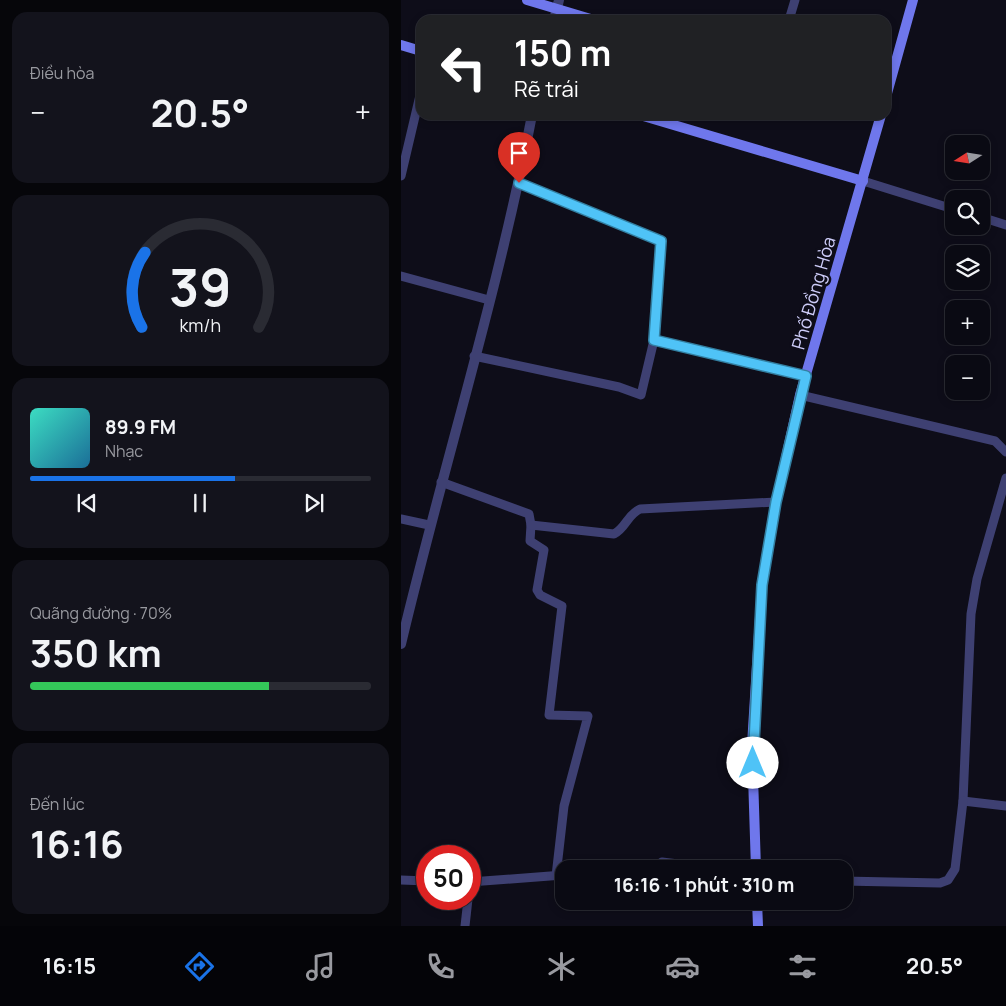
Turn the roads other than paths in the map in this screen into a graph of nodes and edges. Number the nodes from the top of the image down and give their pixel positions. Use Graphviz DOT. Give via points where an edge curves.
graph roads {
  1 [pos="527,0"];
  2 [pos="795,0"];
  3 [pos="913,0"];
  4 [pos="558,5"];
  5 [pos="582,15"];
  6 [pos="790,15"];
  7 [pos="401,45"];
  8 [pos="416,50"];
  9 [pos="891,79"];
  10 [pos="416,112"];
  11 [pos="531,120"];
  12 [pos="657,120"];
  13 [pos="880,120"];
  14 [pos="401,176"];
  15 [pos="863,181"];
  16 [pos="519,183"];
  17 [pos="945,207"];
  18 [pos="990,221"];
  19 [pos="1006,225"];
  20 [pos="401,276"];
  21 [pos="489,300"];
  22 [pos="654,340"];
  23 [pos="474,356"];
  24 [pos="806,376"];
  25 [pos="800,395"];
  26 [pos="1006,452"];
  27 [pos="1006,478"];
  28 [pos="441,482"];
  29 [pos="776,502"];
  30 [pos="401,519"];
  31 [pos="429,525"];
  32 [pos="531,525"];
  33 [pos="401,644"];
  34 [pos="963,801"];
  35 [pos="1006,806"];
  36 [pos="561,860"];
  37 [pos="756,860"];
  38 [pos="555,876"];
  39 [pos="401,880"];
  40 [pos="416,881"];
  41 [pos="481,881"];
  42 [pos="853,881"];
  43 [pos="467,910"];
  44 [pos="757,910"];
  45 [pos="465,926"];
  46 [pos="758,926"];
  1 -- 4 [label="main road"];
  2 -- 6 [label="lane"];
  3 -- 9 [label="main road"];
  4 -- 5 [label="main road"];
  7 -- 8 [label="main road"];
  10 -- 14 [label="lane"];
  11 -- 16 [label="street"];
  12 -- 15 [label="main road"];
  13 -- 15 [label="main road, Phố Đồng Hòa"];
  15 -- 17 [label="lane"];
  15 -- 24 [label="main road, Phố Đồng Hòa"];
  16 -- 21 [label="street"];
  16 -- 22 [label="lane" via="661,241"];
  18 -- 19 [label="lane"];
  20 -- 21 [label="lane"];
  21 -- 23 [label="street"];
  22 -- 23 [label="lane" via="641,395 619,387"];
  22 -- 24 [label="lane"];
  23 -- 28 [label="street"];
  24 -- 25 [label="main road, Phố Đồng Hòa"];
  25 -- 26 [label="lane" via="995,441"];
  25 -- 29 [label="main road, Phố Đồng Hòa"];
  27 -- 34 [label="lane" via="977,579 971,614"];
  28 -- 31 [label="street"];
  28 -- 32 [label="lane" via="529,514"];
  29 -- 32 [label="lane" via="640,509 632,513 622,530 614,534"];
  29 -- 37 [label="main road, Phố Đồng Hòa" via="762,585 752,745"];
  30 -- 31 [label="lane"];
  31 -- 33 [label="street"];
  32 -- 36 [label="lane" via="530,541 544,550 537,590 540,595 562,606 563,610 549,715 588,716 564,806"];
  34 -- 35 [label="lane"];
  34 -- 42 [label="lane" via="955,869 948,880 941,883"];
  38 -- 41 [label="lane"];
  39 -- 40 [label="lane"];
  43 -- 45 [label="lane"];
  44 -- 46 [label="main road"];
}
